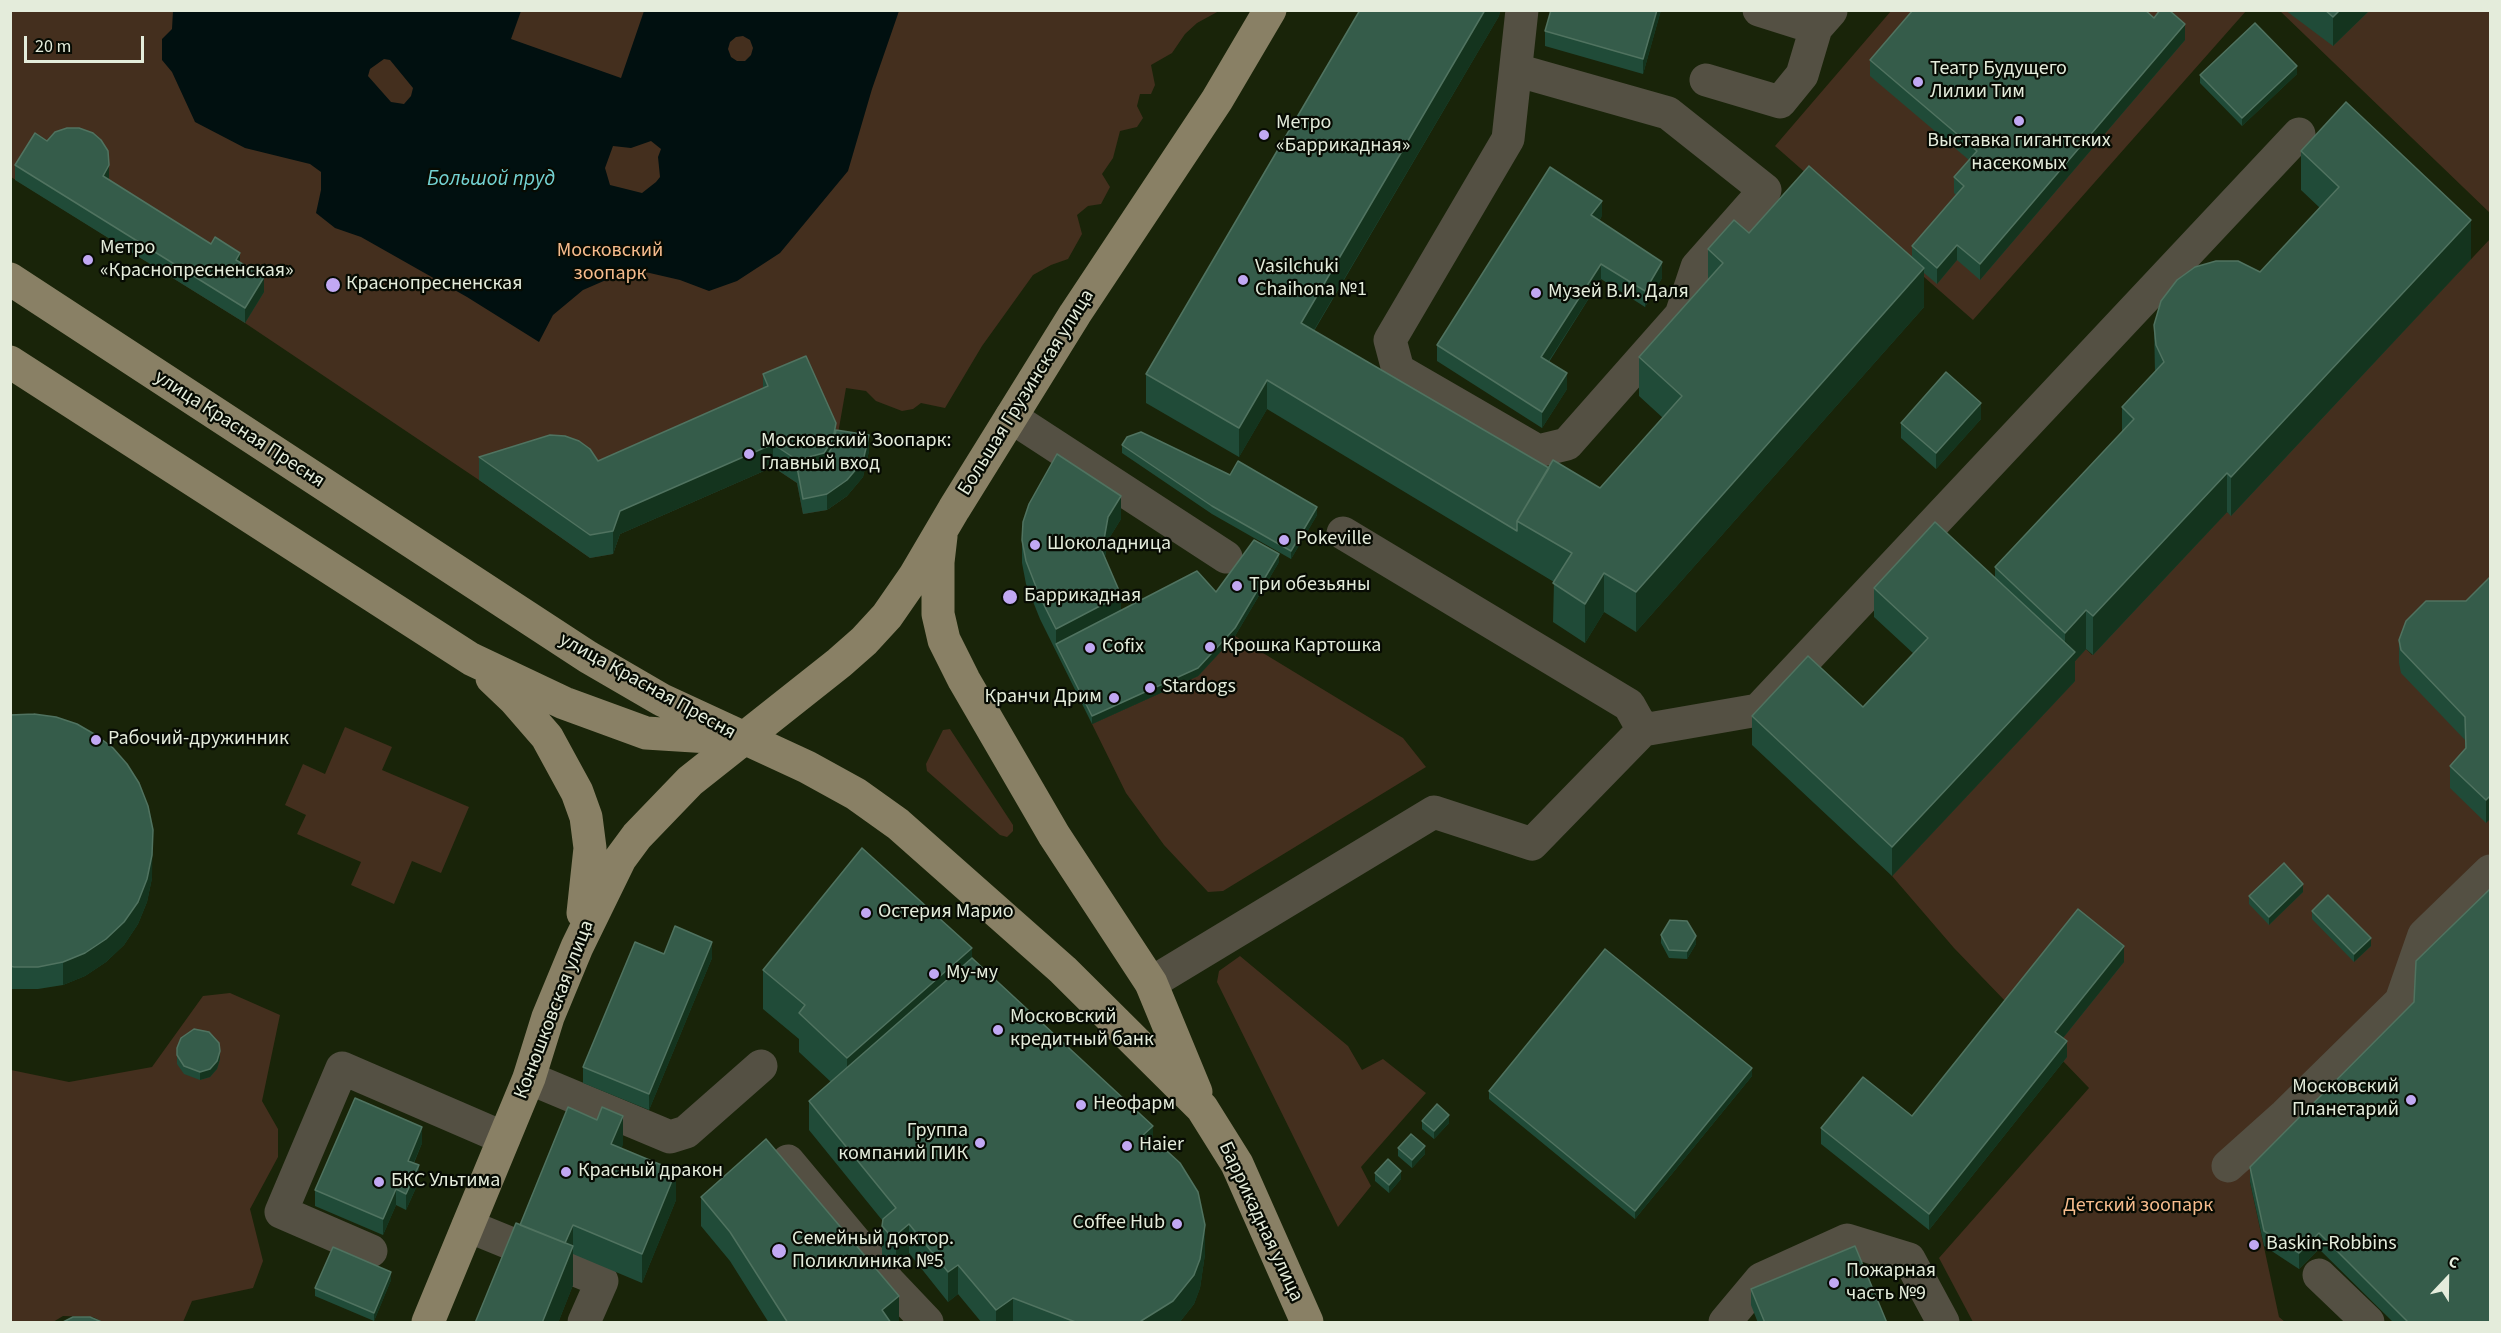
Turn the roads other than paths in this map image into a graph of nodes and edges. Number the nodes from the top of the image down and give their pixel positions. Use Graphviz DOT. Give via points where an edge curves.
graph roads {
  1 [pos="1270,10"];
  2 [pos="1522,10"];
  3 [pos="1759,10"];
  4 [pos="1823,19"];
  5 [pos="1516,70"];
  6 [pos="1706,80"];
  7 [pos="2299,134"];
  8 [pos="10,279"];
  9 [pos="10,362"];
  10 [pos="1011,417"];
  11 [pos="942,530"];
  12 [pos="1343,533"];
  13 [pos="1226,556"];
  14 [pos="471,659"];
  15 [pos="1643,730"];
  16 [pos="743,738"];
  17 [pos="2490,871"];
  18 [pos="577,947"];
  19 [pos="1151,983"];
  20 [pos="761,1066"];
  21 [pos="529,1078"];
  22 [pos="1202,1108"];
  23 [pos="504,1138"];
  24 [pos="788,1161"];
  25 [pos="2228,1166"];
  26 [pos="468,1226"];
  27 [pos="522,1248"];
  28 [pos="371,1251"];
  29 [pos="568,1267"];
  30 [pos="2319,1275"];
  31 [pos="1303,1321"];
  32 [pos="428,1323"];
  33 [pos="584,1323"];
  34 [pos="927,1323"];
  35 [pos="1725,1323"];
  36 [pos="1943,1323"];
  37 [pos="2368,1323"];
  1 -- 10 [label="main road, Большая Грузинская улица" via="1217,100"];
  2 -- 5 [label="lane"];
  3 -- 4 [label="lane"];
  4 -- 6 [label="lane" via="1802,75 1780,102"];
  5 -- 5 [label="lane" via="1508,139 1390,340 1398,370 1538,452 1567,444 1681,315 1696,267 1765,190 1668,113"];
  7 -- 15 [label="lane" via="1758,710"];
  8 -- 16 [label="main road, улица Красная Пресня" via="523,616 663,700"];
  9 -- 14 [label="main road, улица Красная Пресня"];
  10 -- 11 [label="main road, Большая Грузинская улица"];
  10 -- 13 [label="lane"];
  11 -- 16 [label="main road, Большая Грузинская улица" via="914,577 864,641"];
  11 -- 19 [label="main road" via="938,614 944,640 1054,835"];
  12 -- 15 [label="lane" via="1629,705"];
  14 -- 16 [label="main road, улица Красная Пресня" via="564,703 646,733"];
  14 -- 18 [label="main road" via="547,737 576,792 590,848"];
  15 -- 19 [label="lane" via="1532,844 1434,812"];
  16 -- 18 [label="main road, Конюшковская улица" via="690,781 636,836 600,896"];
  16 -- 22 [label="main road, Баррикадная улица" via="842,786 898,824 1063,969"];
  17 -- 25 [label="lane" via="2424,935 2401,1001"];
  18 -- 21 [label="main road, Конюшковская улица" via="548,1017"];
  19 -- 22 [label="main road"];
  20 -- 21 [label="lane" via="686,1132 670,1137"];
  21 -- 23 [label="main road, Конюшковская улица"];
  22 -- 31 [label="main road, Баррикадная улица" via="1237,1164"];
  23 -- 26 [label="main road, Конюшковская улица"];
  23 -- 28 [label="lane" via="342,1068 280,1212"];
  24 -- 34 [label="lane"];
  26 -- 27 [label="lane"];
  26 -- 32 [label="main road, Конюшковская улица"];
  29 -- 33 [label="lane" via="602,1281"];
  30 -- 37 [label="lane"];
  35 -- 36 [label="lane" via="1761,1279 1847,1240 1909,1259"];
}
